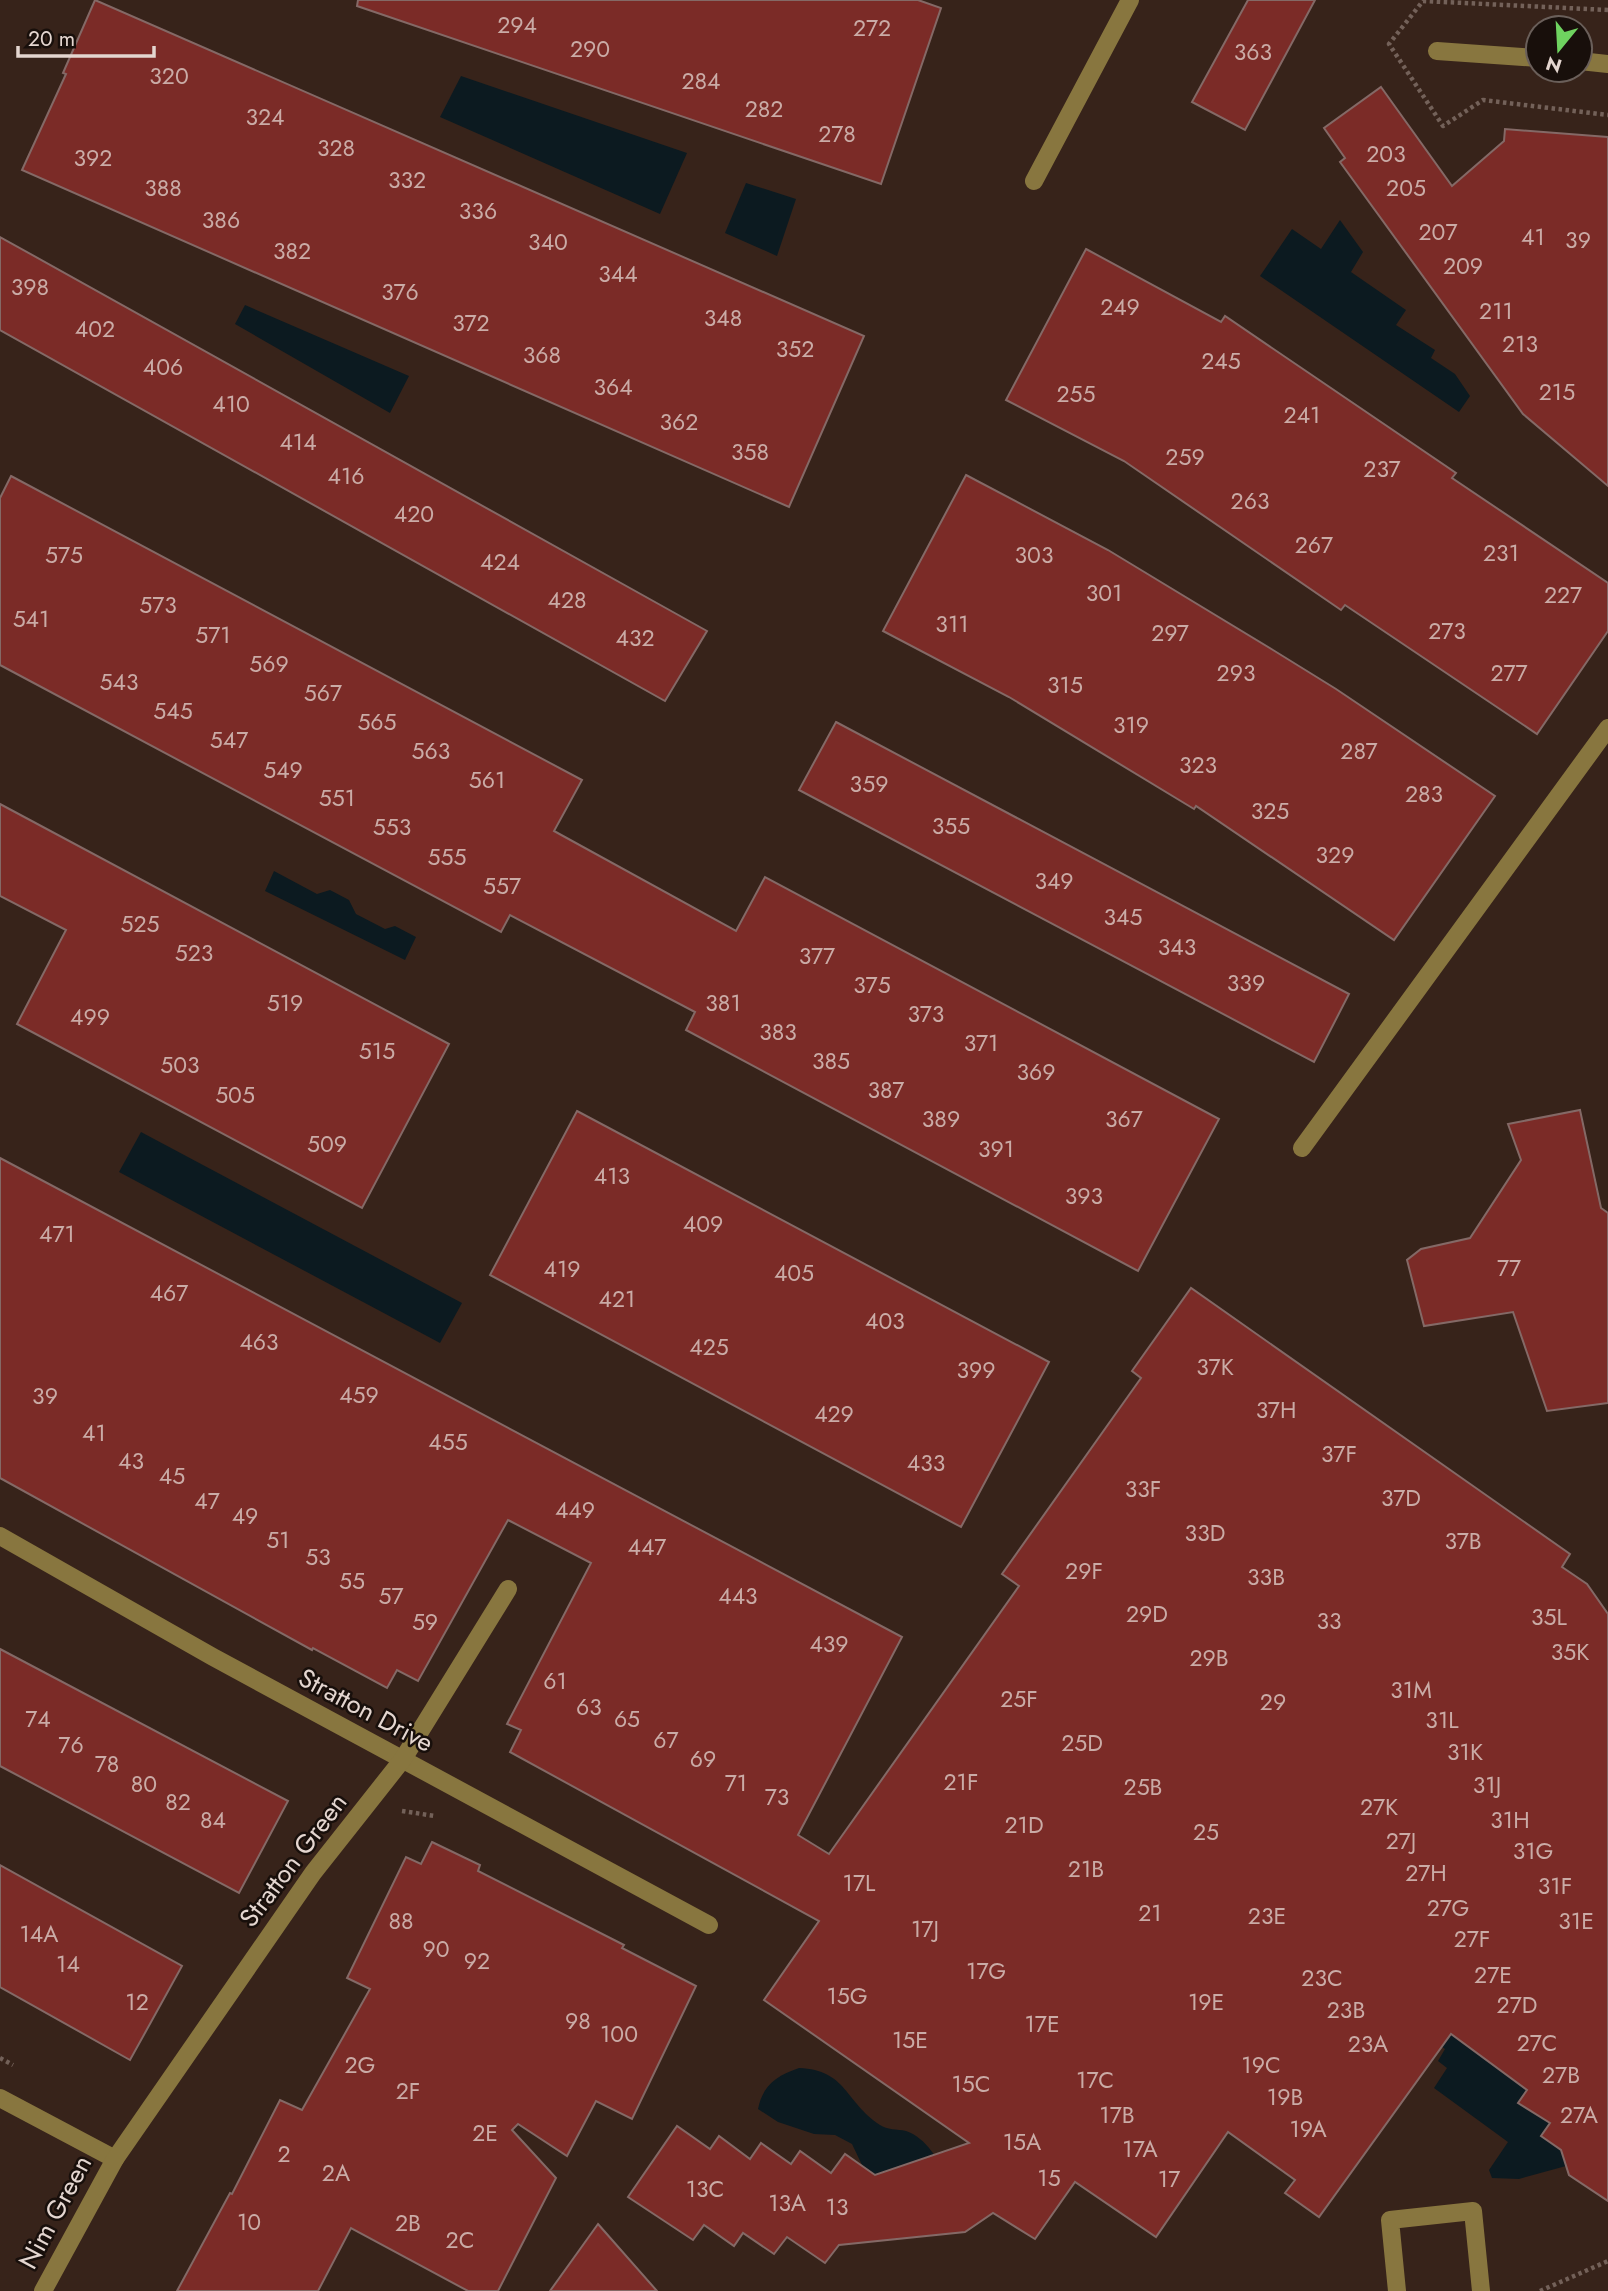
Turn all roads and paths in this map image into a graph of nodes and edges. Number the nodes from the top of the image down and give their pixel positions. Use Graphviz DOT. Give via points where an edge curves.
graph roads {
  1 [pos="1130,0"];
  2 [pos="1437,51"];
  3 [pos="1524,57"];
  4 [pos="1034,181"];
  5 [pos="1608,728"];
  6 [pos="1301,1149"];
  7 [pos="0,1536"];
  8 [pos="508,1589"];
  9 [pos="403,1759"];
  10 [pos="709,1925"];
  11 [pos="0,2098"];
  12 [pos="115,2159"];
  13 [pos="1608,2261"];
  14 [pos="43,2291"];
  15 [pos="1397,2291"];
  16 [pos="1481,2291"];
  17 [pos="1540,2291"];
  1 -- 4 [label="street"];
  2 -- 3 [label="street"];
  5 -- 6 [label="street"];
  7 -- 9 [label="street, Stratton Drive"];
  8 -- 9 [label="street, Stratton Green"];
  9 -- 10 [label="street, Stratton Drive"];
  9 -- 12 [label="street, Stratton Green" via="313,1872"];
  11 -- 12 [label="street, Nim Green"];
  12 -- 14 [label="street, Nim Green"];
  13 -- 17 [label="path"];
  15 -- 16 [label="street" via="1390,2220 1473,2211"];
}
